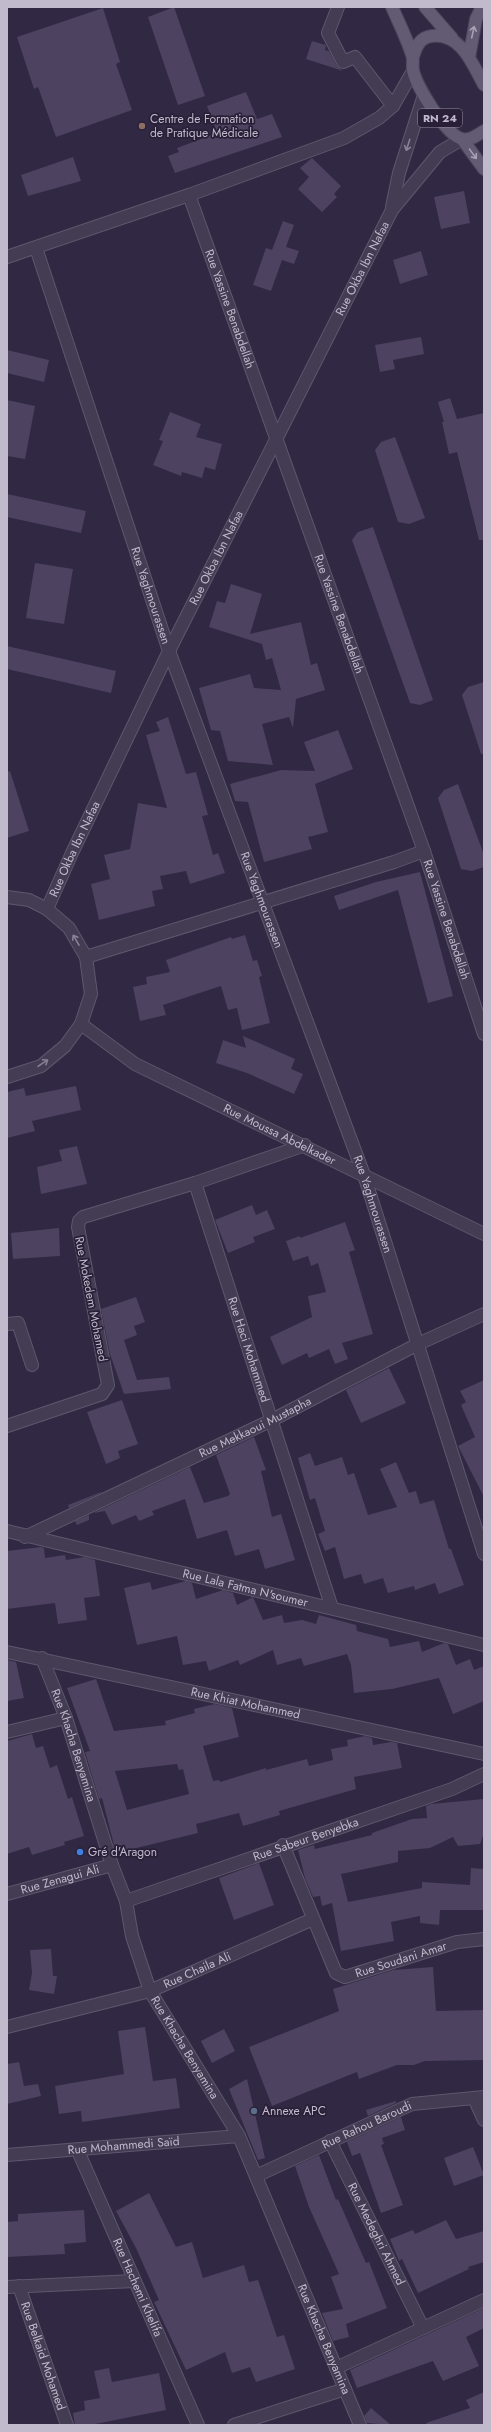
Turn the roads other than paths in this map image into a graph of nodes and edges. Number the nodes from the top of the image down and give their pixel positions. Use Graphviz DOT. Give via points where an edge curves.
graph roads {
  1 [pos="338,7"];
  2 [pos="392,7"];
  3 [pos="425,7"];
  4 [pos="482,7"];
  5 [pos="452,38"];
  6 [pos="413,57"];
  7 [pos="469,58"];
  8 [pos="413,71"];
  9 [pos="484,85"];
  10 [pos="424,95"];
  11 [pos="393,106"];
  12 [pos="484,131"];
  13 [pos="462,139"];
  14 [pos="484,169"];
  15 [pos="189,195"];
  16 [pos="392,210"];
  17 [pos="36,248"];
  18 [pos="7,258"];
  19 [pos="275,438"];
  20 [pos="169,651"];
  21 [pos="424,851"];
  22 [pos="7,897"];
  23 [pos="264,903"];
  24 [pos="47,909"];
  25 [pos="86,957"];
  26 [pos="80,1024"];
  27 [pos="484,1034"];
  28 [pos="7,1077"];
  29 [pos="305,1145"];
  30 [pos="364,1175"];
  31 [pos="195,1183"];
  32 [pos="484,1234"];
  33 [pos="484,1314"];
  34 [pos="7,1324"];
  35 [pos="418,1344"];
  36 [pos="32,1365"];
  37 [pos="272,1420"];
  38 [pos="7,1426"];
  39 [pos="7,1532"];
  40 [pos="25,1537"];
  41 [pos="484,1554"];
  42 [pos="332,1608"];
  43 [pos="484,1645"];
  44 [pos="7,1652"];
  45 [pos="42,1658"];
  46 [pos="66,1718"];
  47 [pos="7,1732"];
  48 [pos="484,1754"];
  49 [pos="484,1774"];
  50 [pos="283,1846"];
  51 [pos="112,1865"];
  52 [pos="7,1894"];
  53 [pos="126,1901"];
  54 [pos="313,1919"];
  55 [pos="484,1939"];
  56 [pos="150,1991"];
  57 [pos="7,2027"];
  58 [pos="479,2097"];
  59 [pos="484,2120"];
  60 [pos="239,2136"];
  61 [pos="330,2141"];
  62 [pos="78,2151"];
  63 [pos="7,2155"];
  64 [pos="256,2176"];
  65 [pos="134,2282"];
  66 [pos="19,2286"];
  67 [pos="7,2287"];
  68 [pos="484,2300"];
  69 [pos="423,2328"];
  70 [pos="336,2368"];
  71 [pos="345,2389"];
  72 [pos="67,2425"];
  73 [pos="198,2425"];
  74 [pos="234,2425"];
  75 [pos="360,2425"];
  1 -- 11 [label="street" via="328,33 343,62 355,57"];
  2 -- 6 [label="main road"];
  3 -- 5 [label="main road"];
  7 -- 4 [label="main road, one-way" via="476,19"];
  5 -- 6 [label="main road" via="440,35 427,36 416,45"];
  5 -- 7 [label="main road"];
  6 -- 8 [label="main road"];
  7 -- 9 [label="main road"];
  8 -- 10 [label="main road, RN 24"];
  8 -- 11 [label="street"];
  10 -- 13 [label="main road, RN 24" via="451,133"];
  10 -- 16 [label="street, one-way" via="398,173"];
  11 -- 15 [label="street" via="379,118 344,138"];
  12 -- 13 [label="main road, RN 24" via="476,137"];
  13 -- 14 [label="main road, one-way"];
  13 -- 16 [label="street" via="440,152"];
  15 -- 17 [label="street"];
  15 -- 19 [label="street, Rue Yassine Benabdellah"];
  16 -- 19 [label="street, Rue Okba Ibn Nafaa"];
  17 -- 18 [label="street"];
  17 -- 20 [label="street, Rue Yaghmourassen"];
  19 -- 20 [label="street, Rue Okba Ibn Nafaa"];
  19 -- 21 [label="street, Rue Yassine Benabdellah"];
  20 -- 23 [label="street, Rue Yaghmourassen"];
  20 -- 24 [label="street, Rue Okba Ibn Nafaa"];
  21 -- 23 [label="street"];
  21 -- 27 [label="street, Rue Yassine Benabdellah"];
  22 -- 24 [label="street" via="29,900"];
  23 -- 25 [label="street"];
  23 -- 30 [label="street, Rue Yaghmourassen"];
  25 -- 24 [label="street, one-way" via="69,928"];
  25 -- 26 [label="street" via="91,994"];
  28 -- 26 [label="street, one-way" via="41,1066 65,1046"];
  26 -- 29 [label="street, Rue Moussa Abdelkader" via="135,1064"];
  29 -- 30 [label="street, Rue Moussa Abdelkader"];
  29 -- 31 [label="street, Rue Mokedem Mohamed"];
  30 -- 32 [label="street, Rue Moussa Abdelkader"];
  30 -- 35 [label="street, Rue Yaghmourassen"];
  31 -- 37 [label="street, Rue Haci Mohammed"];
  31 -- 38 [label="street, Rue Mokedem Mohamed" via="83,1217 79,1221 78,1227 108,1385 102,1394"];
  33 -- 35 [label="street, Rue Mekkaoui Mustapha"];
  34 -- 36 [label="street" via="18,1323"];
  35 -- 37 [label="street, Rue Mekkaoui Mustapha"];
  35 -- 41 [label="street, Rue Yaghmourassen"];
  37 -- 40 [label="street, Rue Mekkaoui Mustapha"];
  37 -- 42 [label="street, Rue Haci Mohammed"];
  39 -- 40 [label="street, Rue Lala Fatma N'soumer"];
  40 -- 42 [label="street, Rue Lala Fatma N'soumer"];
  42 -- 43 [label="street, Rue Lala Fatma N'soumer"];
  44 -- 45 [label="street, Rue Khiat Mohammed"];
  45 -- 46 [label="street, Rue Khacha Benyamina"];
  45 -- 48 [label="street, Rue Khiat Mohammed"];
  46 -- 47 [label="street"];
  46 -- 51 [label="street, Rue Khacha Benyamina"];
  49 -- 50 [label="street, Rue Sabeur Benyebka" via="452,1789"];
  50 -- 53 [label="street, Rue Sabeur Benyebka"];
  50 -- 54 [label="street, Rue Soudani Amar"];
  51 -- 52 [label="street, Rue Zenagui Ali"];
  51 -- 53 [label="street, Rue Khacha Benyamina"];
  53 -- 56 [label="street, Rue Khacha Benyamina" via="132,1936"];
  54 -- 55 [label="street, Rue Soudani Amar" via="336,1973 345,1977 457,1942"];
  54 -- 56 [label="street, Rue Chaila Ali"];
  56 -- 57 [label="street, Rue Chaila Ali"];
  56 -- 60 [label="street, Rue Khacha Benyamina"];
  58 -- 59 [label="street"];
  58 -- 61 [label="street, Rue Rahou Baroudi" via="412,2104"];
  60 -- 62 [label="street, Rue Mohammedi Saïd"];
  60 -- 64 [label="street, Rue Khacha Benyamina"];
  61 -- 64 [label="street, Rue Rahou Baroudi"];
  61 -- 69 [label="street, Rue Medeghri Ahmed"];
  62 -- 63 [label="street, Rue Mohammedi Saïd"];
  62 -- 65 [label="street, Rue Hachemi Khelifa"];
  64 -- 70 [label="street, Rue Khacha Benyamina"];
  65 -- 66 [label="street"];
  65 -- 73 [label="street, Rue Hachemi Khelifa"];
  66 -- 67 [label="street"];
  66 -- 72 [label="street, Rue Belkaid Mohamed"];
  68 -- 69 [label="street"];
  69 -- 70 [label="street"];
  70 -- 71 [label="street, Rue Khacha Benyamina"];
  71 -- 74 [label="street"];
  71 -- 75 [label="street, Rue Khacha Benyamina"];
}
